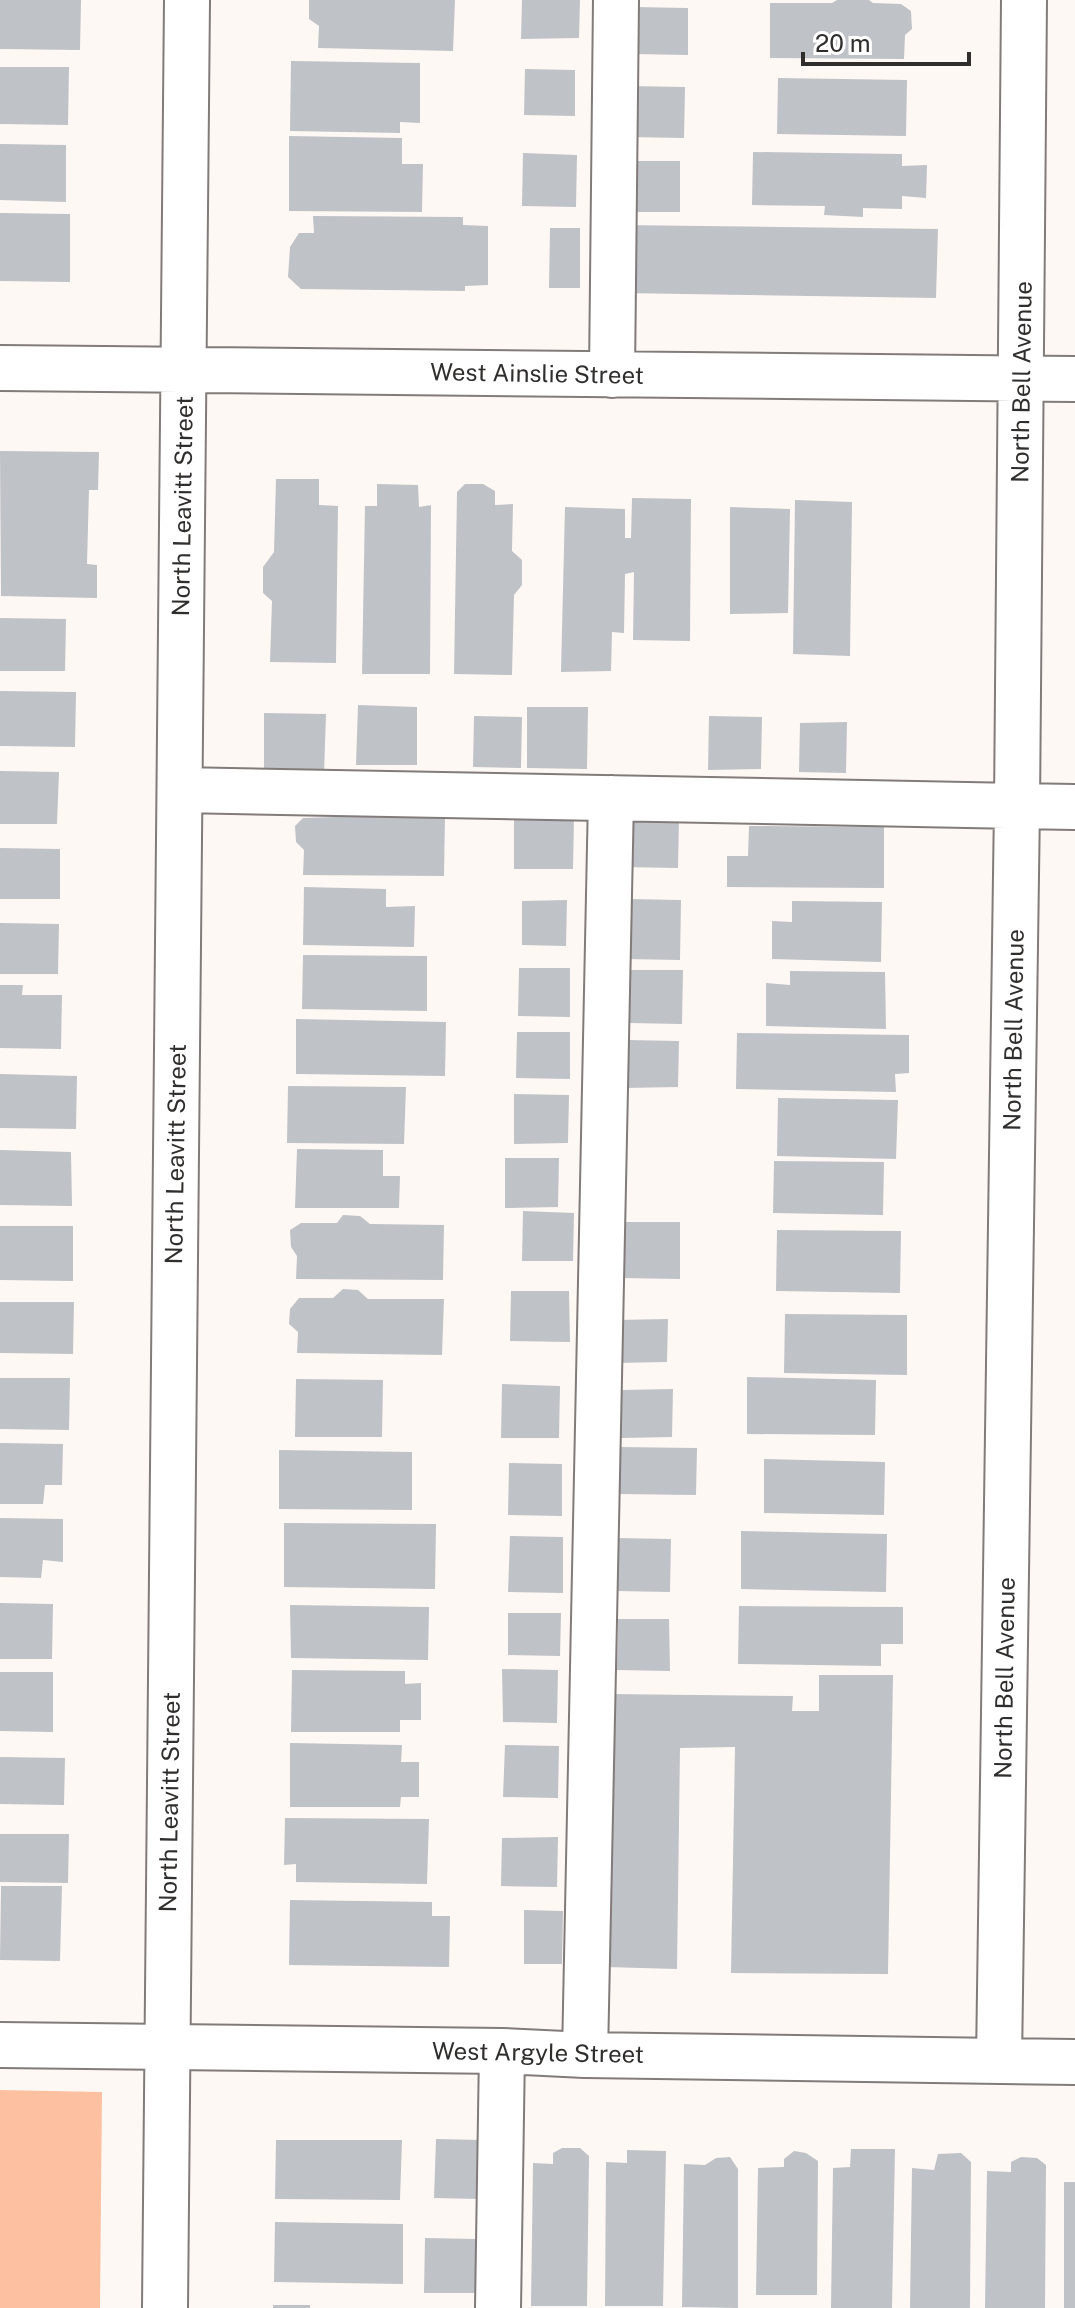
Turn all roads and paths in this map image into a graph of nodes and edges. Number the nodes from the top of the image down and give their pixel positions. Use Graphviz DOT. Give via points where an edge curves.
graph roads {
  1 [pos="187,0"];
  2 [pos="616,0"];
  3 [pos="1024,0"];
  4 [pos="0,368"];
  5 [pos="184,370"];
  6 [pos="612,375"];
  7 [pos="1022,378"];
  8 [pos="1075,379"];
  9 [pos="180,790"];
  10 [pos="611,798"];
  11 [pos="1017,806"];
  12 [pos="1075,807"];
  13 [pos="0,2045"];
  14 [pos="168,2048"];
  15 [pos="502,2051"];
  16 [pos="585,2055"];
  17 [pos="999,2061"];
  18 [pos="1075,2062"];
  19 [pos="165,2308"];
  20 [pos="498,2308"];
  1 -- 5 [label="street, North Leavitt Street"];
  2 -- 6 [label="street"];
  3 -- 7 [label="street, North Bell Avenue"];
  4 -- 5 [label="street, West Ainslie Street"];
  5 -- 6 [label="street, West Ainslie Street"];
  5 -- 9 [label="street, North Leavitt Street"];
  6 -- 7 [label="street, West Ainslie Street"];
  7 -- 8 [label="street, West Ainslie Street"];
  7 -- 11 [label="street, North Bell Avenue"];
  9 -- 10 [label="street"];
  9 -- 14 [label="street, North Leavitt Street"];
  10 -- 11 [label="street"];
  10 -- 16 [label="street"];
  11 -- 12 [label="street"];
  11 -- 17 [label="street, North Bell Avenue"];
  13 -- 14 [label="street, West Argyle Street"];
  14 -- 15 [label="street, West Argyle Street"];
  14 -- 19 [label="street, North Leavitt Street"];
  15 -- 16 [label="street, West Argyle Street"];
  15 -- 20 [label="street"];
  16 -- 17 [label="street, West Argyle Street"];
  17 -- 18 [label="street, West Argyle Street"];
}
